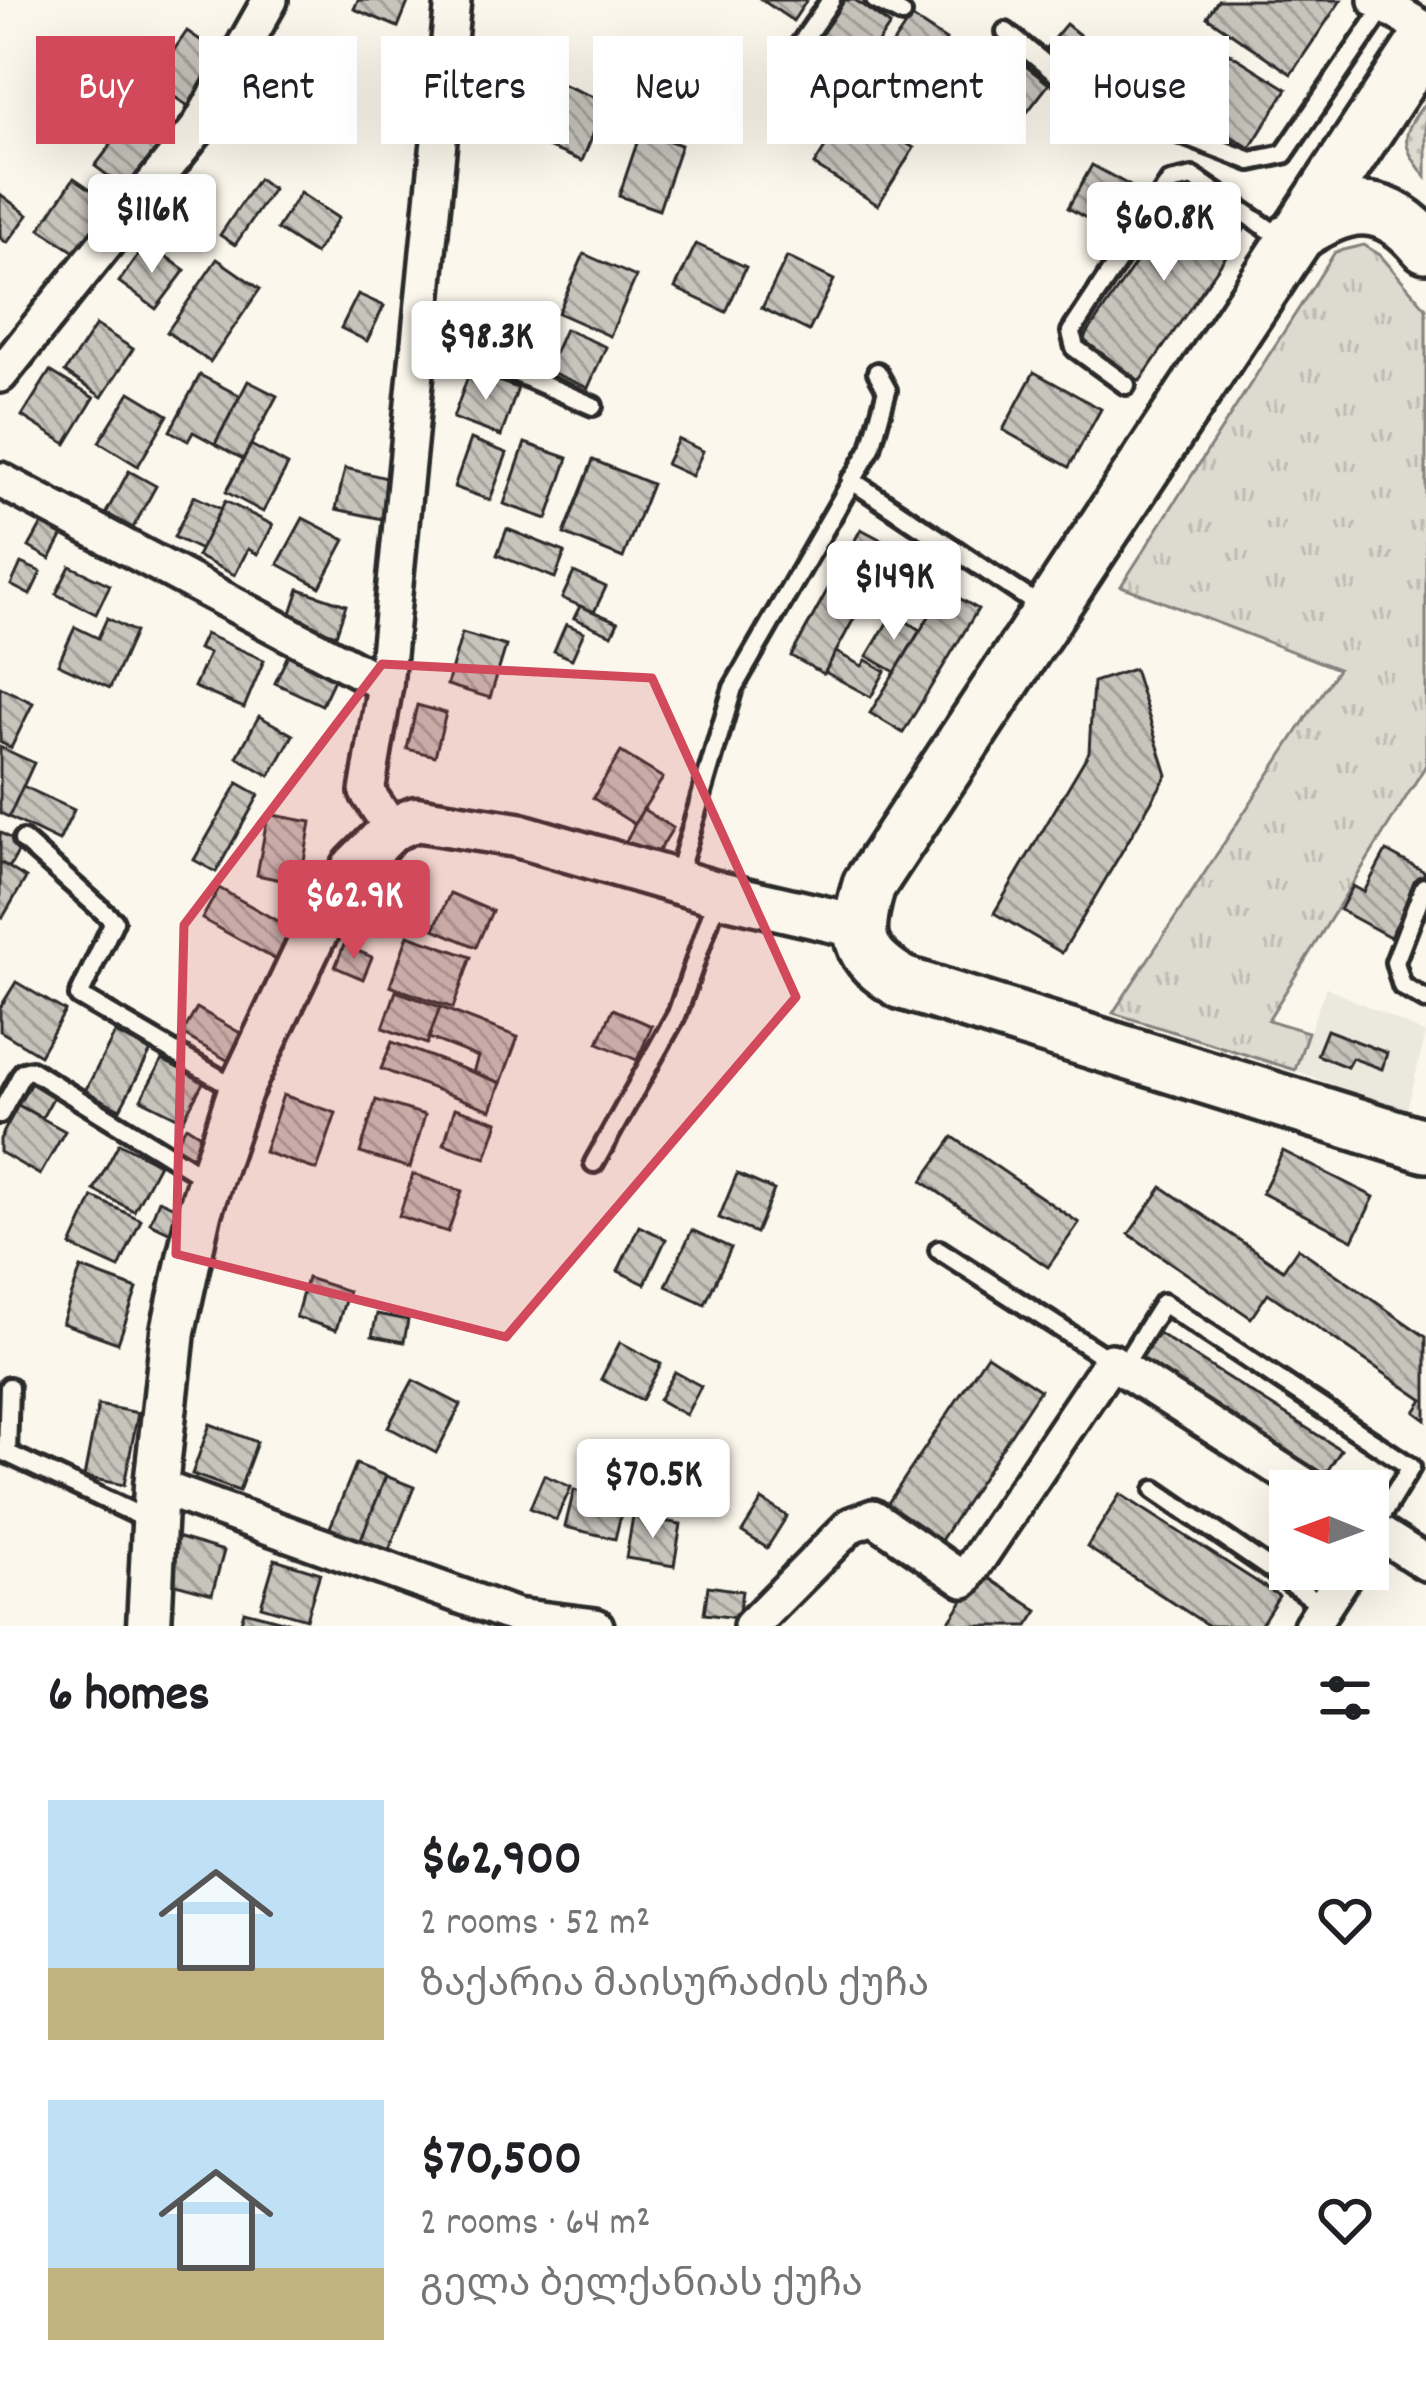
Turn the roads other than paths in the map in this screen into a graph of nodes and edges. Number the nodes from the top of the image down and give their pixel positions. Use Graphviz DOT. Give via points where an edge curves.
graph roads {
  1 [pos="270,0"];
  2 [pos="453,0"];
  3 [pos="831,0"];
  4 [pos="875,0"];
  5 [pos="1380,4"];
  6 [pos="902,14"];
  7 [pos="1426,30"];
  8 [pos="1006,32"];
  9 [pos="806,36"];
  10 [pos="1426,40"];
  11 [pos="1376,111"];
  12 [pos="1417,235"];
  13 [pos="1292,240"];
  14 [pos="421,332"];
  15 [pos="877,372"];
  16 [pos="0,375"];
  17 [pos="1126,385"];
  18 [pos="593,406"];
  19 [pos="0,480"];
  20 [pos="850,480"];
  21 [pos="1048,611"];
  22 [pos="386,685"];
  23 [pos="392,829"];
  24 [pos="23,840"];
  25 [pos="676,882"];
  26 [pos="1424,887"];
  27 [pos="719,895"];
  28 [pos="857,926"];
  29 [pos="1426,1000"];
  30 [pos="240,1090"];
  31 [pos="0,1114"];
  32 [pos="1426,1146"];
  33 [pos="594,1163"];
  34 [pos="210,1181"];
  35 [pos="939,1250"];
  36 [pos="1117,1364"];
  37 [pos="9,1387"];
  38 [pos="3,1451"];
  39 [pos="1281,1470"];
  40 [pos="1155,1490"];
  41 [pos="1389,1501"];
  42 [pos="155,1504"];
  43 [pos="1389,1542"];
  44 [pos="1426,1563"];
  45 [pos="1334,1590"];
  46 [pos="1317,1616"];
  47 [pos="149,1626"];
  48 [pos="596,1626"];
  49 [pos="751,1626"];
  1 -- 16 [label="street" via="198,128"];
  2 -- 14 [label="street"];
  3 -- 9 [label="lane"];
  4 -- 6 [label="lane"];
  5 -- 7 [label="street"];
  5 -- 8 [label="lane" via="1284,154 1251,161 1153,123 1107,115"];
  10 -- 11 [label="main road"];
  11 -- 12 [label="main road" via="1376,159"];
  11 -- 13 [label="main road"];
  12 -- 13 [label="main road" via="1369,209 1343,209"];
  13 -- 17 [label="lane" via="1193,177 1170,182 1071,332 1075,348"];
  13 -- 21 [label="main road"];
  14 -- 18 [label="lane"];
  14 -- 22 [label="street"];
  15 -- 20 [label="lane" via="886,390 882,417"];
  19 -- 22 [label="street"];
  20 -- 21 [label="lane"];
  20 -- 25 [label="lane" via="733,688"];
  21 -- 28 [label="main road" via="868,885"];
  22 -- 23 [label="street" via="368,792"];
  23 -- 25 [label="street" via="416,819 517,835"];
  23 -- 30 [label="street" via="355,866 313,937"];
  24 -- 30 [label="lane" via="114,921 79,996"];
  25 -- 27 [label="street"];
  26 -- 29 [label="lane" via="1396,962 1402,986"];
  27 -- 28 [label="street"];
  27 -- 33 [label="lane" via="677,1014"];
  28 -- 32 [label="main road" via="873,965 903,983"];
  30 -- 34 [label="street"];
  31 -- 34 [label="lane" via="23,1072 32,1070"];
  34 -- 42 [label="street" via="173,1330"];
  35 -- 36 [label="lane"];
  36 -- 39 [label="street"];
  36 -- 41 [label="lane" via="1163,1303 1411,1467"];
  36 -- 49 [label="street" via="964,1580 873,1517 851,1526"];
  37 -- 38 [label="lane"];
  38 -- 42 [label="lane"];
  40 -- 46 [label="lane"];
  42 -- 47 [label="street"];
  42 -- 48 [label="street" via="516,1616"];
  43 -- 44 [label="street"];
  45 -- 46 [label="street"];
}
